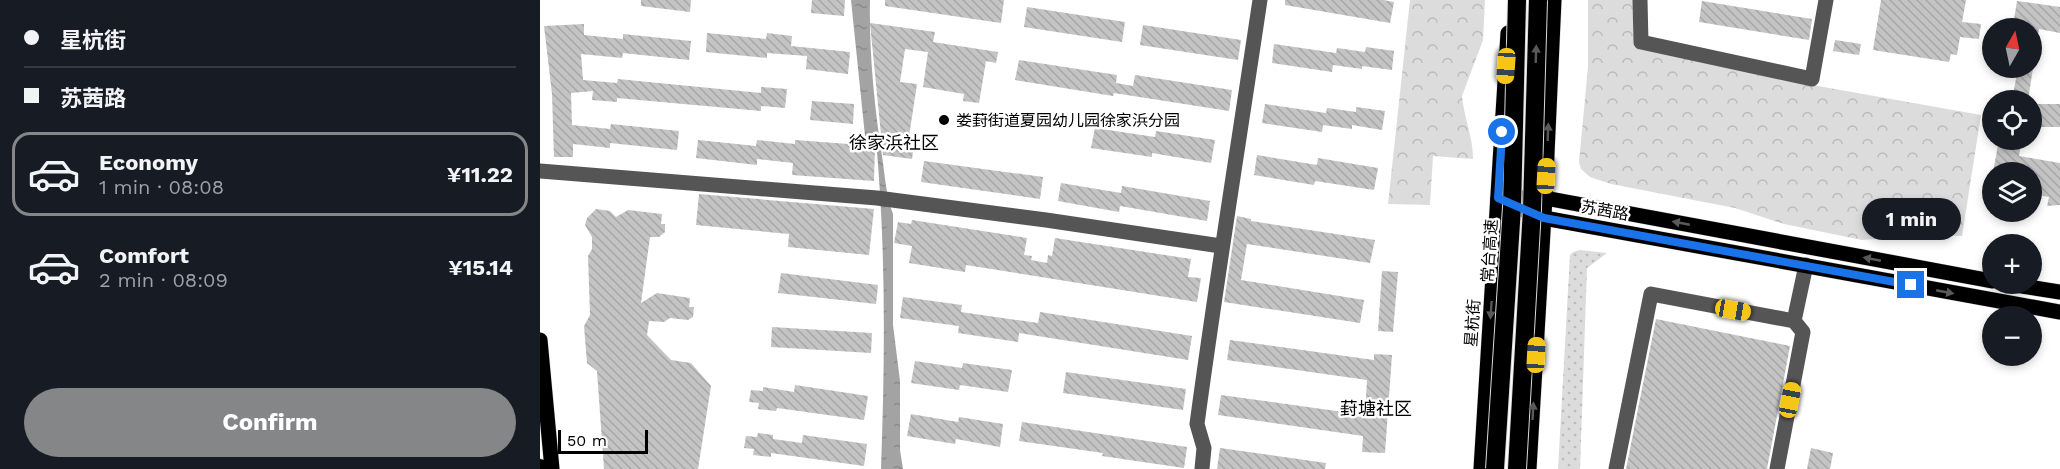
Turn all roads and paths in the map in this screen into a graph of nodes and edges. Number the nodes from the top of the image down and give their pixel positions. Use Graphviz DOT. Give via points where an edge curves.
graph roads {
  1 [pos="1260,0"];
  2 [pos="1510,0"];
  3 [pos="1517,0"];
  4 [pos="1538,0"];
  5 [pos="1554,0"];
  6 [pos="1640,0"];
  7 [pos="1826,0"];
  8 [pos="540,171"];
  9 [pos="1498,198"];
  10 [pos="1545,198"];
  11 [pos="1544,218"];
  12 [pos="1221,246"];
  13 [pos="1806,265"];
  14 [pos="1982,279"];
  15 [pos="2042,288"];
  16 [pos="2060,291"];
  17 [pos="2060,312"];
  18 [pos="1794,321"];
  19 [pos="540,340"];
  20 [pos="552,469"];
  21 [pos="1202,469"];
  22 [pos="1481,469"];
  23 [pos="1495,469"];
  24 [pos="1517,469"];
  25 [pos="1529,469"];
  26 [pos="1616,469"];
  27 [pos="1777,469"];
  1 -- 12 [label="street"];
  2 -- 9 [label="main road, 星杭街"];
  3 -- 23 [label="highway, 常台高速, bridge" via="1512,207"];
  24 -- 4 [label="highway, one-way, bridge" via="1532,209"];
  10 -- 5 [label="main road, one-way"];
  6 -- 7 [label="street" via="1641,42 1812,79"];
  8 -- 12 [label="street" via="884,199"];
  9 -- 10 [label="main road, 苏茜路"];
  9 -- 11 [label="main road, 苏茜路"];
  9 -- 22 [label="main road, 星杭街, one-way"];
  10 -- 11 [label="main road"];
  14 -- 10 [label="main road, 苏茜路, one-way"];
  11 -- 13 [label="main road, 苏茜路"];
  25 -- 11 [label="main road, one-way"];
  12 -- 21 [label="street" via="1197,424 1204,448"];
  13 -- 17 [label="main road, 苏茜路, one-way"];
  13 -- 18 [label="street"];
  15 -- 16 [label="main road"];
  18 -- 26 [label="street" via="1651,294"];
  18 -- 27 [label="street" via="1803,332"];
  19 -- 20 [label="main road"];
}
